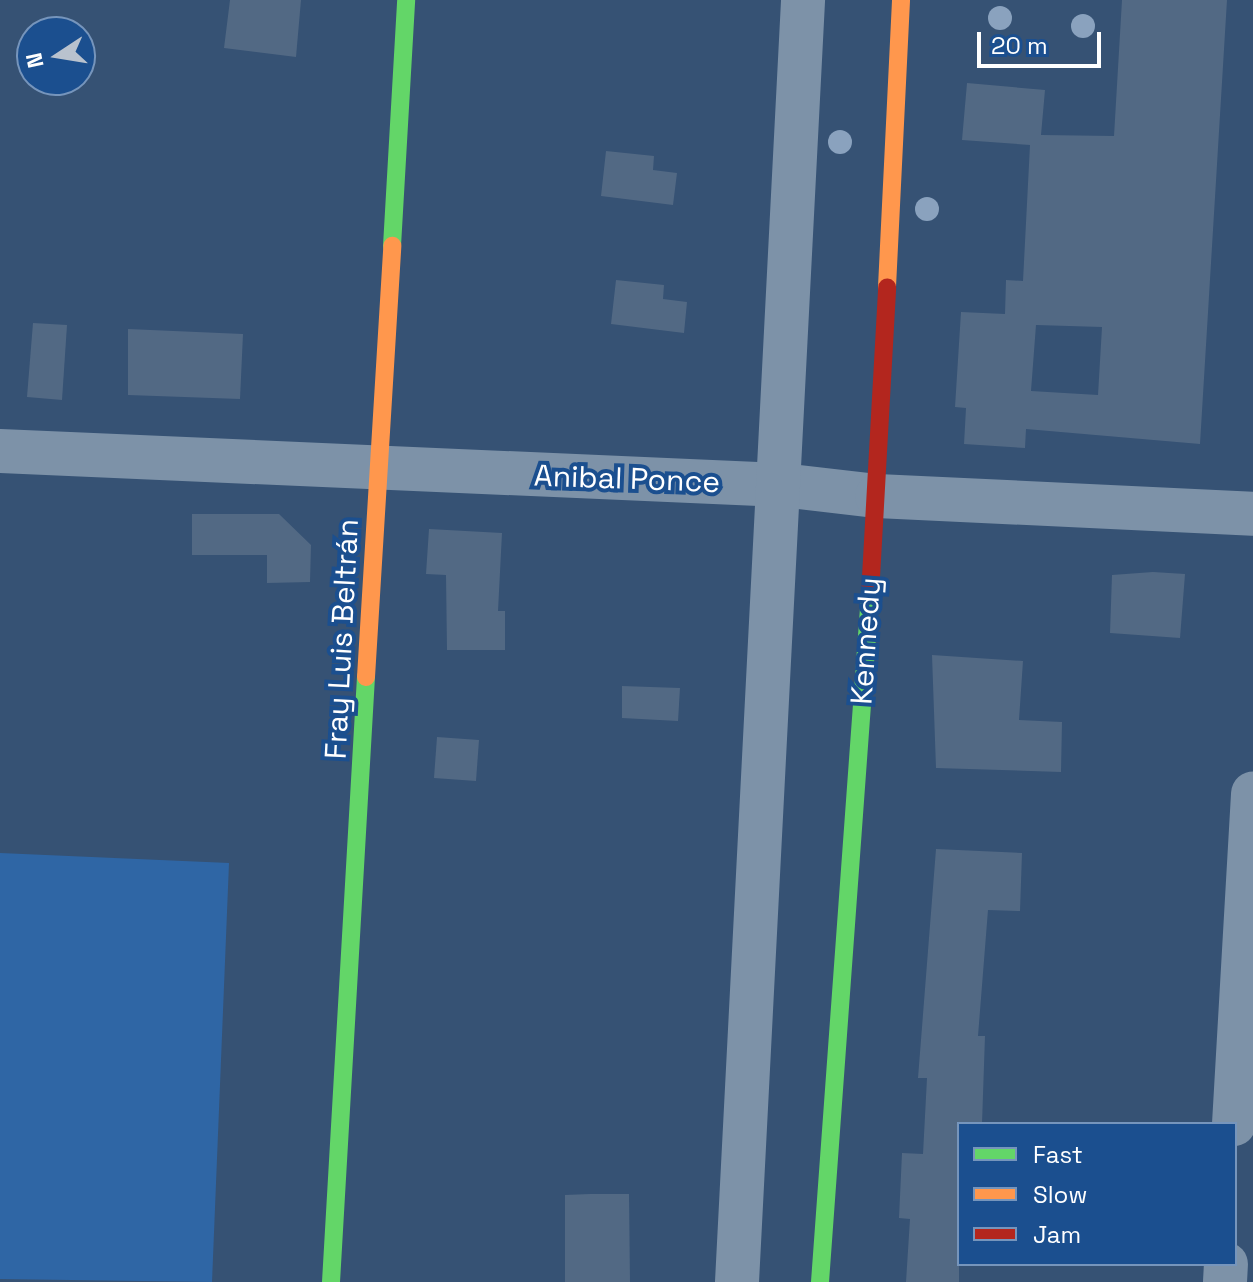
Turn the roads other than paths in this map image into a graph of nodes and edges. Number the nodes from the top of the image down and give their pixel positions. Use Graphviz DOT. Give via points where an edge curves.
graph roads {
  1 [pos="406,0"];
  2 [pos="803,0"];
  3 [pos="901,0"];
  4 [pos="0,451"];
  5 [pos="380,470"];
  6 [pos="782,485"];
  7 [pos="877,496"];
  8 [pos="1253,514"];
  9 [pos="1253,794"];
  10 [pos="1234,1122"];
  11 [pos="331,1282"];
  12 [pos="737,1282"];
  13 [pos="820,1282"];
  1 -- 5 [label="street, Fray Luis Beltrán"];
  2 -- 6 [label="street"];
  3 -- 7 [label="street, Kennedy"];
  4 -- 5 [label="street, Anibal Ponce"];
  5 -- 6 [label="street, Anibal Ponce"];
  5 -- 11 [label="street, Fray Luis Beltrán"];
  6 -- 7 [label="street, Anibal Ponce"];
  6 -- 12 [label="street"];
  7 -- 8 [label="street, Anibal Ponce"];
  7 -- 13 [label="street, Kennedy"];
  9 -- 10 [label="street"];
}
